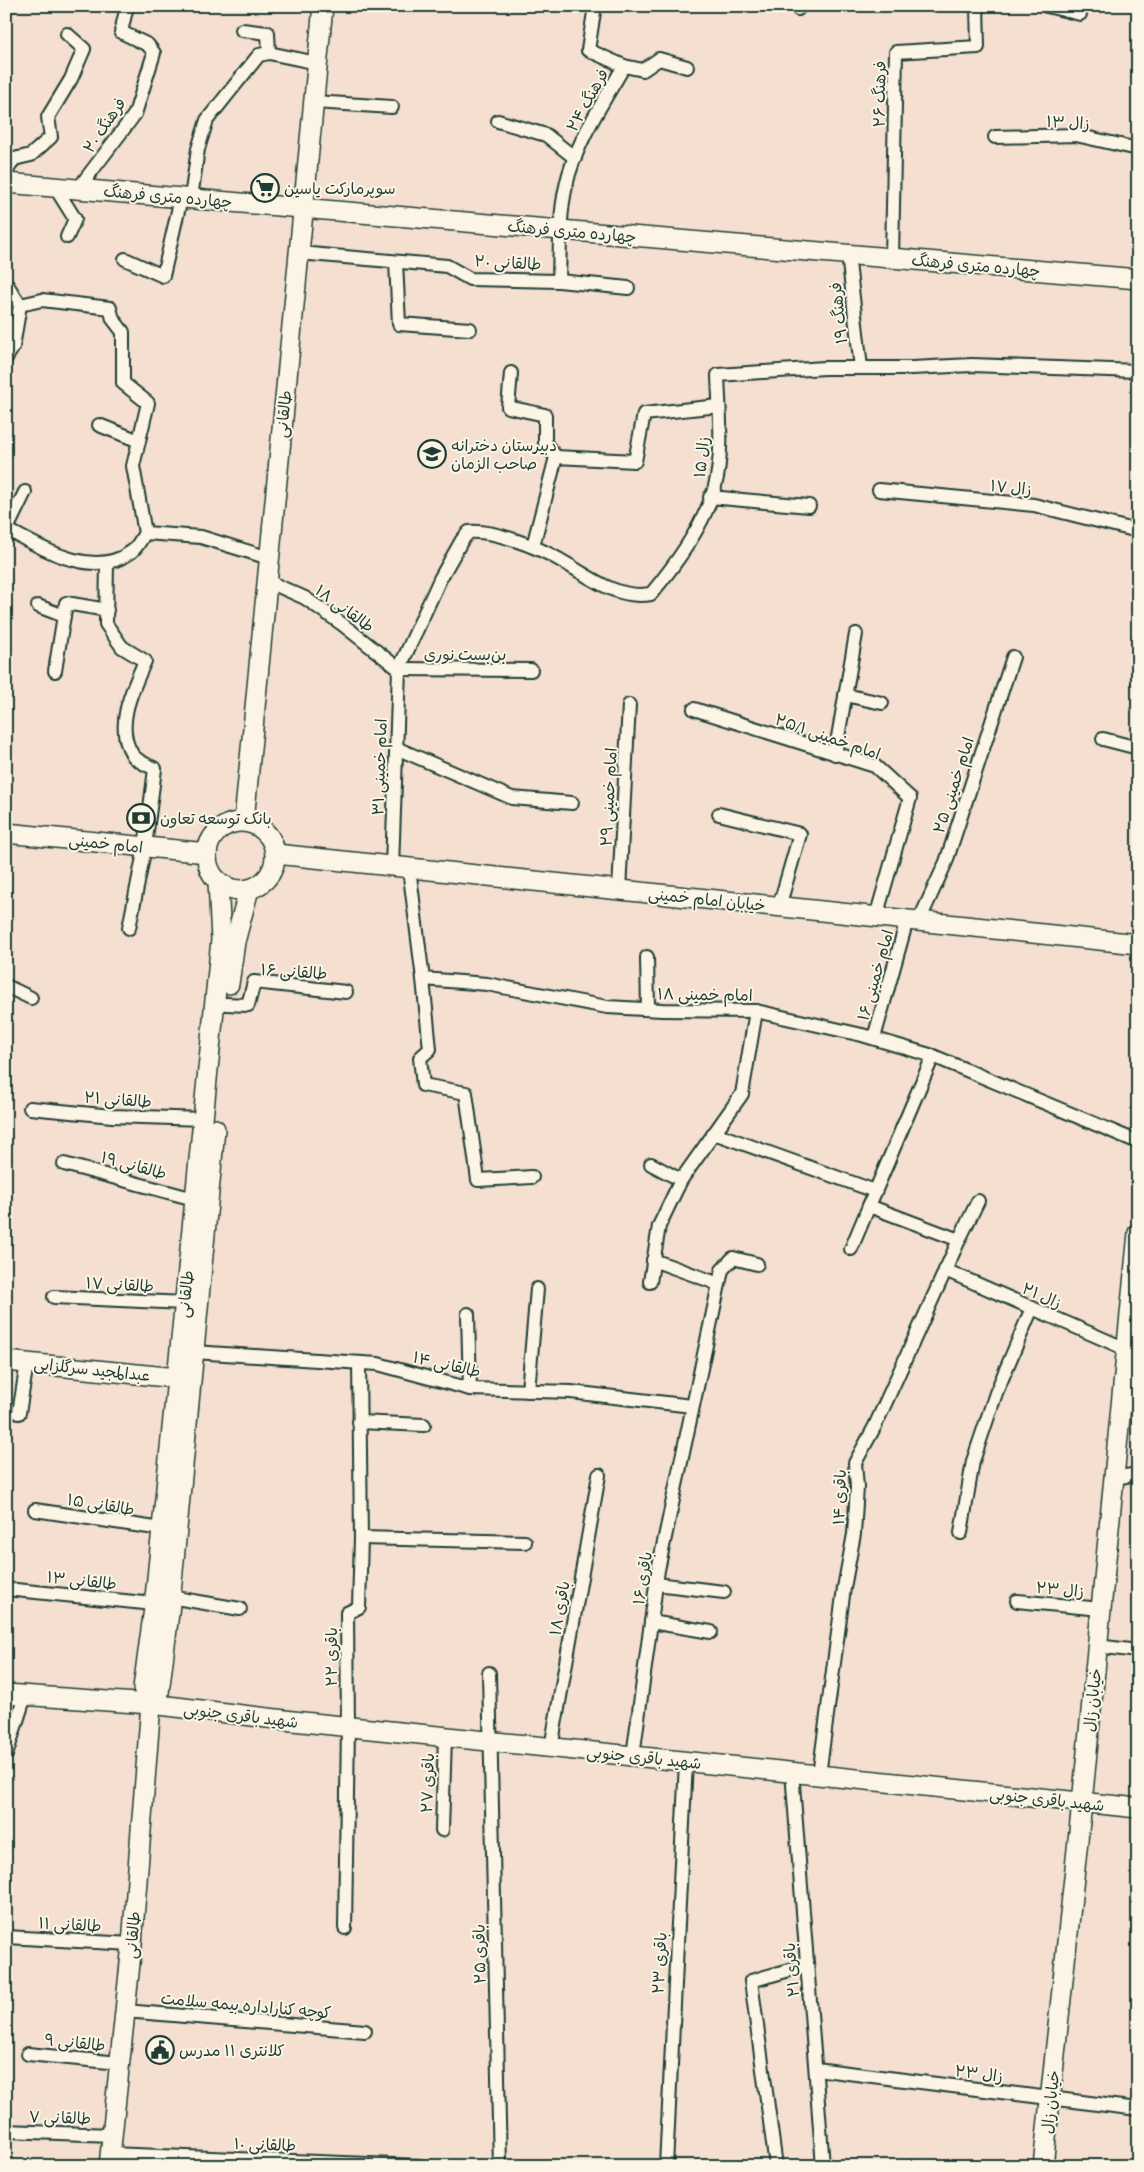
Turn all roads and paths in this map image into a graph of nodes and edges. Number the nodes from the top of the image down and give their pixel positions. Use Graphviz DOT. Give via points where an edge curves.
graph roads {
  1 [pos="127,6"];
  2 [pos="323,6"];
  3 [pos="595,6"];
  4 [pos="977,6"];
  5 [pos="1046,6"];
  6 [pos="1080,14"];
  7 [pos="242,30"];
  8 [pos="67,34"];
  9 [pos="269,53"];
  10 [pos="317,63"];
  11 [pos="624,66"];
  12 [pos="687,67"];
  13 [pos="314,102"];
  14 [pos="392,107"];
  15 [pos="498,121"];
  16 [pos="996,137"];
  17 [pos="1138,149"];
  18 [pos="575,158"];
  19 [pos="6,172"];
  20 [pos="6,183"];
  21 [pos="55,187"];
  22 [pos="78,189"];
  23 [pos="186,198"];
  24 [pos="303,208"];
  25 [pos="561,230"];
  26 [pos="67,238"];
  27 [pos="299,253"];
  28 [pos="848,254"];
  29 [pos="892,258"];
  30 [pos="125,259"];
  31 [pos="396,262"];
  32 [pos="1138,279"];
  33 [pos="559,281"];
  34 [pos="6,283"];
  35 [pos="628,288"];
  36 [pos="20,305"];
  37 [pos="470,329"];
  38 [pos="6,358"];
  39 [pos="861,368"];
  40 [pos="1138,371"];
  41 [pos="511,373"];
  42 [pos="719,406"];
  43 [pos="99,425"];
  44 [pos="139,441"];
  45 [pos="556,457"];
  46 [pos="879,490"];
  47 [pos="25,492"];
  48 [pos="710,497"];
  49 [pos="809,506"];
  50 [pos="7,529"];
  51 [pos="1138,531"];
  52 [pos="145,533"];
  53 [pos="533,546"];
  54 [pos="270,558"];
  55 [pos="107,563"];
  56 [pos="267,581"];
  57 [pos="38,606"];
  58 [pos="106,610"];
  59 [pos="64,616"];
  60 [pos="856,634"];
  61 [pos="1013,657"];
  62 [pos="399,669"];
  63 [pos="531,670"];
  64 [pos="55,671"];
  65 [pos="845,696"];
  66 [pos="882,703"];
  67 [pos="629,706"];
  68 [pos="694,709"];
  69 [pos="1103,739"];
  70 [pos="396,748"];
  71 [pos="1138,748"];
  72 [pos="835,754"];
  73 [pos="572,802"];
  74 [pos="719,814"];
  75 [pos="244,821"];
  76 [pos="6,833"];
  77 [pos="145,847"];
  78 [pos="207,853"];
  79 [pos="276,854"];
  80 [pos="400,868"];
  81 [pos="218,882"];
  82 [pos="249,889"];
  83 [pos="619,890"];
  84 [pos="779,907"];
  85 [pos="876,917"];
  86 [pos="913,921"];
  87 [pos="129,928"];
  88 [pos="1138,944"];
  89 [pos="646,957"];
  90 [pos="423,979"];
  91 [pos="6,986"];
  92 [pos="346,992"];
  93 [pos="31,998"];
  94 [pos="226,1004"];
  95 [pos="648,1009"];
  96 [pos="756,1011"];
  97 [pos="874,1038"];
  98 [pos="933,1056"];
  99 [pos="30,1108"];
  100 [pos="203,1119"];
  101 [pos="714,1133"];
  102 [pos="1138,1142"];
  103 [pos="64,1164"];
  104 [pos="651,1164"];
  105 [pos="532,1177"];
  106 [pos="681,1180"];
  107 [pos="876,1191"];
  108 [pos="194,1199"];
  109 [pos="978,1201"];
  110 [pos="869,1206"];
  111 [pos="1138,1233"];
  112 [pos="959,1240"];
  113 [pos="851,1249"];
  114 [pos="654,1260"];
  115 [pos="757,1264"];
  116 [pos="945,1270"];
  117 [pos="650,1282"];
  118 [pos="719,1284"];
  119 [pos="538,1289"];
  120 [pos="54,1297"];
  121 [pos="185,1304"];
  122 [pos="1032,1308"];
  123 [pos="468,1314"];
  124 [pos="1126,1350"];
  125 [pos="194,1352"];
  126 [pos="6,1361"];
  127 [pos="27,1363"];
  128 [pos="359,1363"];
  129 [pos="177,1378"];
  130 [pos="470,1389"];
  131 [pos="528,1391"];
  132 [pos="692,1406"];
  133 [pos="19,1414"];
  134 [pos="359,1422"];
  135 [pos="424,1425"];
  136 [pos="1138,1474"];
  137 [pos="599,1475"];
  138 [pos="1114,1478"];
  139 [pos="35,1510"];
  140 [pos="162,1530"];
  141 [pos="960,1533"];
  142 [pos="361,1538"];
  143 [pos="525,1542"];
  144 [pos="656,1584"];
  145 [pos="6,1588"];
  146 [pos="724,1592"];
  147 [pos="162,1600"];
  148 [pos="1017,1601"];
  149 [pos="240,1609"];
  150 [pos="1101,1609"];
  151 [pos="651,1622"];
  152 [pos="711,1632"];
  153 [pos="1097,1646"];
  154 [pos="1138,1651"];
  155 [pos="489,1673"];
  156 [pos="15,1695"];
  157 [pos="151,1704"];
  158 [pos="348,1727"];
  159 [pos="445,1737"];
  160 [pos="491,1742"];
  161 [pos="551,1748"];
  162 [pos="6,1755"];
  163 [pos="632,1756"];
  164 [pos="686,1762"];
  165 [pos="792,1772"];
  166 [pos="819,1775"];
  167 [pos="1082,1802"];
  168 [pos="1138,1808"];
  169 [pos="442,1830"];
  170 [pos="345,1928"];
  171 [pos="6,1937"];
  172 [pos="132,1944"];
  173 [pos="807,1965"];
  174 [pos="125,2011"];
  175 [pos="365,2031"];
  176 [pos="28,2054"];
  177 [pos="120,2063"];
  178 [pos="816,2069"];
  179 [pos="1050,2098"];
  180 [pos="1138,2109"];
  181 [pos="6,2131"];
  182 [pos="112,2135"];
  183 [pos="110,2160"];
  184 [pos="400,2165"];
  185 [pos="420,2166"];
  186 [pos="500,2166"];
  187 [pos="666,2166"];
  188 [pos="776,2166"];
  189 [pos="823,2166"];
  190 [pos="1043,2166"];
  1 -- 22 [label="street, فرهنگ ۲۰" via="121,32 148,45 154,53 135,114"];
  2 -- 10 [label="main road, طالقانی"];
  3 -- 11 [label="street, فرهنگ ۲۴" via="588,50"];
  4 -- 29 [label="street, فرهنگ ۲۶" via="978,46 896,52"];
  5 -- 6 [label="street"];
  7 -- 9 [label="street" via="268,33"];
  8 -- 19 [label="street" via="84,48 71,79 48,117 50,137 31,155 14,160"];
  9 -- 10 [label="street"];
  9 -- 23 [label="street" via="259,55 208,120"];
  10 -- 13 [label="main road, طالقانی"];
  11 -- 12 [label="street" via="643,70 659,59"];
  11 -- 18 [label="street, فرهنگ ۲۴"];
  13 -- 14 [label="street"];
  13 -- 24 [label="main road, طالقانی"];
  15 -- 18 [label="street" via="546,135"];
  16 -- 17 [label="street, زال ۱۳" via="1076,135"];
  18 -- 25 [label="street, فرهنگ ۲۴" via="566,185"];
  20 -- 21 [label="main road, چهارده متری فرهنگ"];
  21 -- 22 [label="main road, چهارده متری فرهنگ"];
  21 -- 26 [label="street" via="75,219"];
  22 -- 23 [label="main road, چهارده متری فرهنگ"];
  23 -- 24 [label="main road, چهارده متری فرهنگ"];
  23 -- 30 [label="street" via="163,276"];
  24 -- 25 [label="main road, چهارده متری فرهنگ"];
  24 -- 27 [label="main road, طالقانی"];
  25 -- 28 [label="main road, چهارده متری فرهنگ"];
  25 -- 33 [label="street, فرهنگ ۲۴"];
  27 -- 31 [label="street, طالقانی ۲۰"];
  27 -- 54 [label="main road, طالقانی"];
  28 -- 29 [label="main road, چهارده متری فرهنگ"];
  28 -- 39 [label="street, فرهنگ ۱۹"];
  29 -- 32 [label="main road, چهارده متری فرهنگ"];
  31 -- 33 [label="street, طالقانی ۲۰" via="447,266 470,279"];
  31 -- 37 [label="street" via="399,324"];
  33 -- 35 [label="street, طالقانی ۲۰"];
  34 -- 36 [label="street"];
  36 -- 38 [label="street" via="14,347"];
  36 -- 44 [label="street" via="42,300 110,308 122,332 123,383 148,403"];
  39 -- 40 [label="street, زال ۱۵" via="972,365"];
  39 -- 42 [label="street, زال ۱۵" via="718,375"];
  41 -- 45 [label="street" via="508,407 545,415 545,443"];
  42 -- 45 [label="street" via="644,414 635,461"];
  42 -- 48 [label="street, زال ۱۵" via="720,436 715,485"];
  43 -- 44 [label="street"];
  44 -- 52 [label="street" via="134,466"];
  45 -- 53 [label="street"];
  46 -- 51 [label="street, زال ۱۷" via="1034,505"];
  47 -- 50 [label="street"];
  48 -- 49 [label="street"];
  48 -- 53 [label="street, زال ۱۵" via="686,547 651,594 638,596 608,587"];
  50 -- 55 [label="street" via="70,560"];
  52 -- 54 [label="street" via="201,536"];
  52 -- 55 [label="street" via="132,551"];
  53 -- 62 [label="street, زال ۱۵" via="479,531 469,532 440,579"];
  54 -- 56 [label="main road, طالقانی"];
  55 -- 58 [label="street"];
  56 -- 62 [label="street, طالقانی ۱۸" via="305,598"];
  56 -- 75 [label="main road, طالقانی"];
  57 -- 59 [label="street"];
  58 -- 59 [label="street" via="66,603"];
  58 -- 77 [label="street" via="106,624 122,647 145,661 131,691 123,734 132,756 155,769"];
  59 -- 64 [label="street"];
  60 -- 65 [label="street"];
  61 -- 86 [label="street, امام خمینی ۲۵" via="946,862"];
  62 -- 63 [label="street, بن‌بست نوری"];
  62 -- 70 [label="street, امام خمینی ۳۱"];
  65 -- 66 [label="street"];
  65 -- 72 [label="street"];
  67 -- 83 [label="street, امام خمینی ۲۹"];
  68 -- 72 [label="street, امام خمینی ۲۵/۱"];
  69 -- 71 [label="street"];
  70 -- 73 [label="street" via="512,798"];
  70 -- 80 [label="street, امام خمینی ۳۱"];
  72 -- 85 [label="street, امام خمینی ۲۵/۱" via="875,766 910,798"];
  74 -- 84 [label="street" via="800,834"];
  75 -- 78 [label="main road" via="233,822 219,830 209,842"];
  75 -- 79 [label="main road" via="262,828 270,836"];
  76 -- 77 [label="main road, امام خمینی"];
  77 -- 78 [label="main road, امام خمینی"];
  77 -- 87 [label="street"];
  78 -- 81 [label="main road" via="207,864"];
  79 -- 80 [label="main road, خیابان امام خمینی"];
  79 -- 82 [label="main road" via="268,876 260,885"];
  80 -- 83 [label="main road, خیابان امام خمینی"];
  80 -- 90 [label="street"];
  81 -- 82 [label="main road" via="232,889"];
  81 -- 100 [label="main road, طالقانی" via="221,940"];
  82 -- 94 [label="main road, طالقانی" via="235,942"];
  83 -- 84 [label="main road, خیابان امام خمینی"];
  84 -- 85 [label="main road, خیابان امام خمینی"];
  85 -- 86 [label="main road, خیابان امام خمینی"];
  86 -- 88 [label="main road, خیابان امام خمینی"];
  86 -- 97 [label="street, امام خمینی ۱۶"];
  89 -- 95 [label="street"];
  90 -- 95 [label="street, امام خمینی ۱۸" via="487,984 606,1007"];
  90 -- 105 [label="street" via="430,1049 420,1058 423,1085 466,1094 478,1180"];
  91 -- 93 [label="street"];
  92 -- 94 [label="street, طالقانی ۱۶" via="254,982 248,1005"];
  94 -- 125 [label="main road, طالقانی"];
  95 -- 96 [label="street, امام خمینی ۱۸"];
  96 -- 97 [label="street, امام خمینی ۱۸"];
  96 -- 101 [label="street" via="742,1094"];
  97 -- 98 [label="street, امام خمینی ۱۸"];
  98 -- 102 [label="street, امام خمینی ۱۸"];
  98 -- 107 [label="street"];
  99 -- 100 [label="street, طالقانی ۲۱" via="112,1116"];
  100 -- 108 [label="main road, طالقانی"];
  101 -- 106 [label="street"];
  101 -- 107 [label="street"];
  103 -- 108 [label="street, طالقانی ۱۹"];
  104 -- 106 [label="street"];
  106 -- 114 [label="street" via="659,1226"];
  107 -- 110 [label="street"];
  108 -- 121 [label="main road, طالقانی"];
  109 -- 112 [label="street, باقری ۱۴"];
  110 -- 112 [label="street"];
  110 -- 113 [label="street"];
  111 -- 124 [label="main road, خیابان زال"];
  112 -- 116 [label="street, باقری ۱۴"];
  114 -- 117 [label="street"];
  114 -- 118 [label="street"];
  115 -- 118 [label="street, باقری ۱۶" via="734,1258 722,1270"];
  116 -- 122 [label="street, زال ۲۱"];
  116 -- 166 [label="street, باقری ۱۴" via="855,1463 854,1534"];
  118 -- 132 [label="street, باقری ۱۶"];
  119 -- 131 [label="street"];
  120 -- 121 [label="street, طالقانی ۱۷"];
  121 -- 129 [label="main road, طالقانی"];
  122 -- 124 [label="street, زال ۲۱"];
  122 -- 141 [label="street" via="996,1393 973,1461"];
  123 -- 130 [label="street"];
  124 -- 138 [label="main road, خیابان زال"];
  125 -- 128 [label="street, طالقانی ۱۴"];
  125 -- 147 [label="main road, طالقانی"];
  126 -- 127 [label="main road, عبدالمجید سرگلزایی"];
  127 -- 129 [label="main road, عبدالمجید سرگلزایی"];
  127 -- 133 [label="street"];
  128 -- 130 [label="street, طالقانی ۱۴" via="378,1364"];
  128 -- 134 [label="street, باقری ۲۲"];
  129 -- 140 [label="main road, طالقانی"];
  130 -- 131 [label="street, طالقانی ۱۴"];
  131 -- 132 [label="street, طالقانی ۱۴" via="571,1392"];
  132 -- 144 [label="street, باقری ۱۶"];
  134 -- 135 [label="street"];
  134 -- 142 [label="street, باقری ۲۲"];
  136 -- 138 [label="street"];
  137 -- 161 [label="street, باقری ۱۸"];
  138 -- 150 [label="main road, خیابان زال"];
  139 -- 140 [label="street, طالقانی ۱۵"];
  140 -- 147 [label="main road, طالقانی"];
  142 -- 143 [label="street"];
  142 -- 158 [label="street, باقری ۲۲" via="359,1607 347,1613"];
  144 -- 146 [label="street"];
  144 -- 151 [label="street, باقری ۱۶"];
  145 -- 147 [label="street, طالقانی ۱۳"];
  147 -- 149 [label="street, طالقانی ۱۳"];
  147 -- 157 [label="main road, طالقانی" via="159,1693"];
  148 -- 150 [label="street, زال ۲۳"];
  150 -- 153 [label="main road, خیابان زال"];
  151 -- 152 [label="street"];
  151 -- 163 [label="street, باقری ۱۶"];
  153 -- 154 [label="street"];
  153 -- 167 [label="main road, خیابان زال"];
  155 -- 160 [label="street, باقری ۲۵"];
  156 -- 157 [label="main road, شهید باقری جنوبی"];
  156 -- 162 [label="street"];
  157 -- 158 [label="main road, شهید باقری جنوبی"];
  157 -- 172 [label="main road, طالقانی"];
  158 -- 159 [label="main road, شهید باقری جنوبی"];
  158 -- 170 [label="street, باقری ۲۲"];
  159 -- 160 [label="main road, شهید باقری جنوبی"];
  159 -- 169 [label="street, باقری ۲۷"];
  160 -- 161 [label="main road, شهید باقری جنوبی"];
  160 -- 186 [label="street, باقری ۲۵"];
  161 -- 163 [label="main road, شهید باقری جنوبی"];
  163 -- 164 [label="main road, شهید باقری جنوبی"];
  164 -- 165 [label="main road, شهید باقری جنوبی"];
  164 -- 187 [label="street, باقری ۲۳"];
  165 -- 166 [label="main road, شهید باقری جنوبی"];
  165 -- 173 [label="street, باقری ۲۱"];
  166 -- 167 [label="main road, شهید باقری جنوبی"];
  167 -- 168 [label="main road, شهید باقری جنوبی"];
  167 -- 179 [label="main road, خیابان زال"];
  171 -- 172 [label="street, طالقانی ۱۱"];
  172 -- 174 [label="main road, طالقانی"];
  173 -- 178 [label="street, باقری ۲۱"];
  173 -- 188 [label="street" via="750,1981"];
  174 -- 175 [label="street, کوچه کناراداره بیمه سلامت"];
  174 -- 177 [label="main road, طالقانی"];
  176 -- 177 [label="street, طالقانی ۹"];
  177 -- 182 [label="main road, طالقانی"];
  178 -- 179 [label="street, زال ۲۳"];
  178 -- 189 [label="street, باقری ۲۱"];
  179 -- 180 [label="street, زال ۲۳"];
  179 -- 190 [label="main road, خیابان زال"];
  181 -- 182 [label="street, طالقانی ۷"];
  182 -- 183 [label="main road, طالقانی"];
  183 -- 184 [label="street, طالقانی ۱۰"];
  184 -- 185 [label="street, طالقانی ۱۰"];
}
